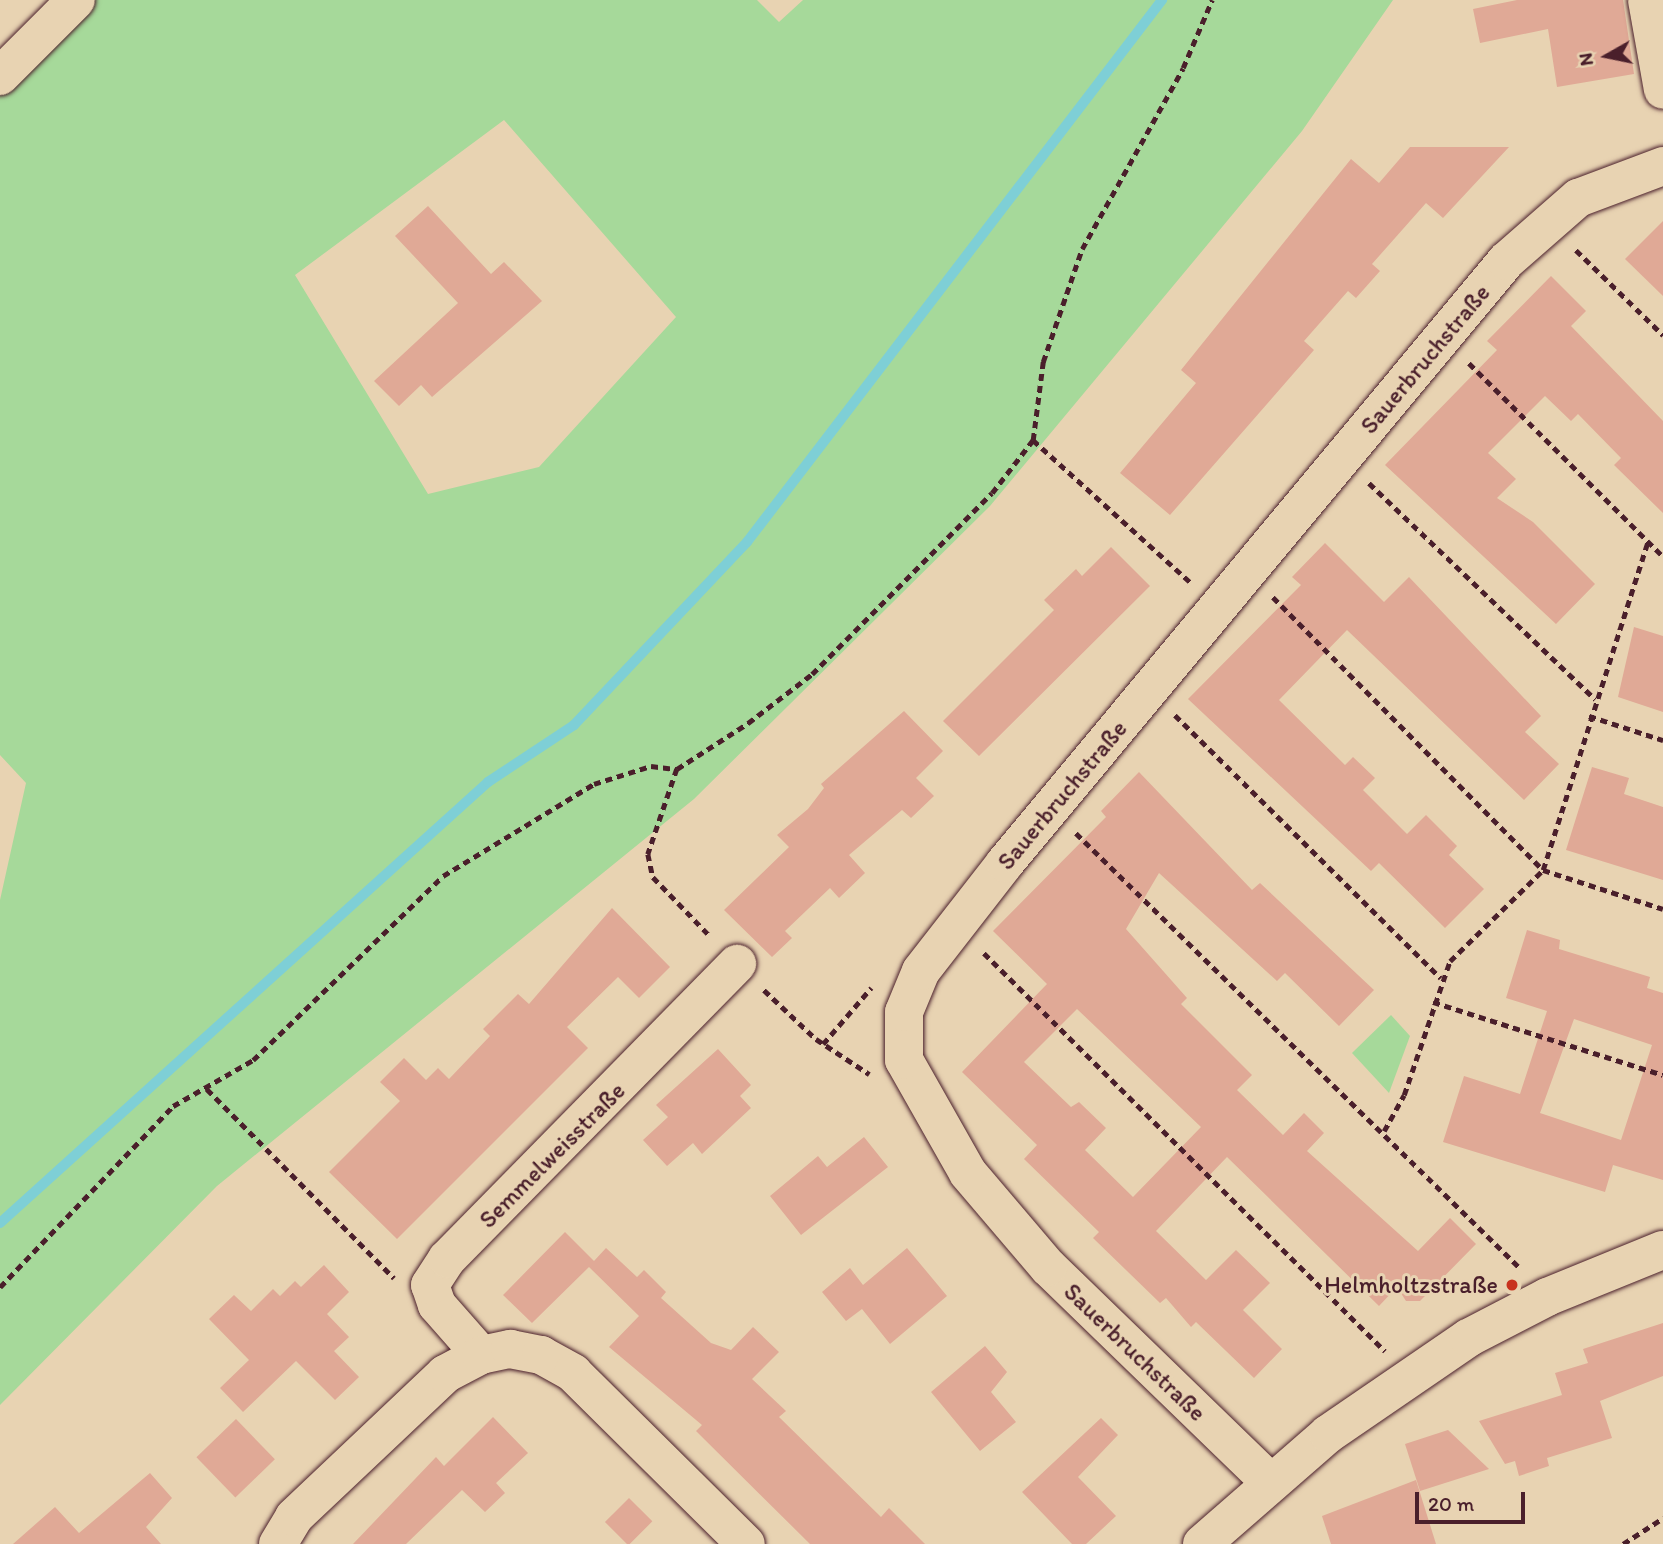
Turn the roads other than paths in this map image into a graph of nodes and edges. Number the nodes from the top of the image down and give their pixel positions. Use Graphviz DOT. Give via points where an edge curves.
graph roads {
  1 [pos="76,0"];
  2 [pos="1647,0"];
  3 [pos="0,76"];
  4 [pos="1663,90"];
  5 [pos="1663,166"];
  6 [pos="737,964"];
  7 [pos="1663,1250"];
  8 [pos="481,1355"];
  9 [pos="1271,1483"];
  10 [pos="278,1544"];
  11 [pos="746,1544"];
  12 [pos="1202,1544"];
  1 -- 3 [label="street"];
  2 -- 4 [label="street"];
  5 -- 9 [label="street, Sauerbruchstraße" via="1578,198 1547,222 1443,337 1050,808 921,971 904,1012 904,1060 918,1094 968,1173 1048,1267"];
  6 -- 8 [label="street, Semmelweisstraße" via="447,1259 430,1286 436,1305"];
  7 -- 9 [label="street" via="1547,1297 1409,1375"];
  8 -- 10 [label="street" via="425,1393 294,1517"];
  8 -- 11 [label="street" via="510,1349 541,1355 573,1373"];
  9 -- 12 [label="street"];
}
